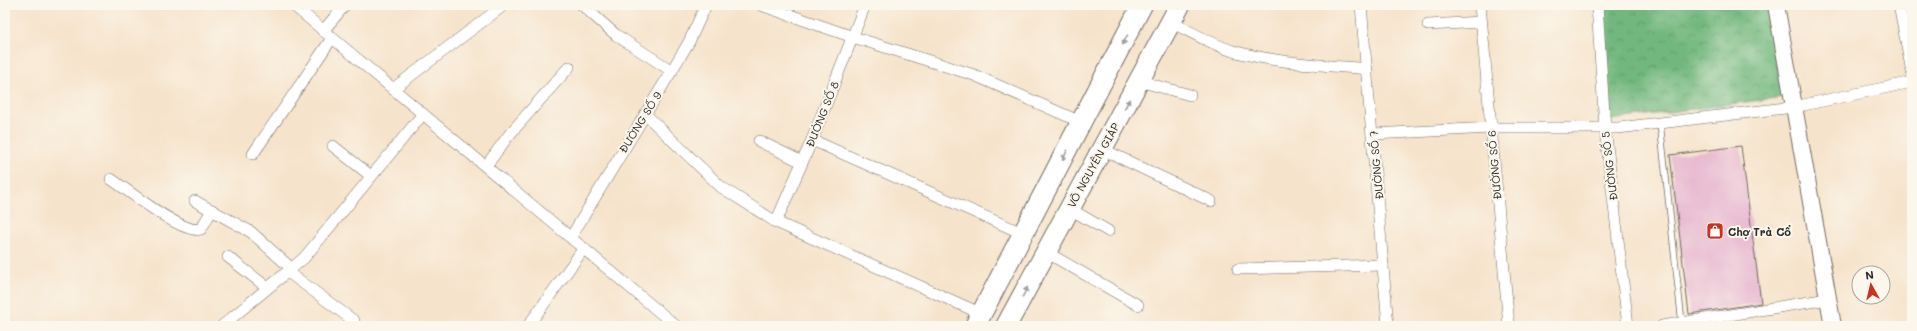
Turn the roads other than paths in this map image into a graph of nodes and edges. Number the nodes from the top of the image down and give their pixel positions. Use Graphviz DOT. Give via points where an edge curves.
graph roads {
  1 [pos="293,5"];
  2 [pos="345,5"];
  3 [pos="504,5"];
  4 [pos="582,5"];
  5 [pos="706,5"];
  6 [pos="761,5"];
  7 [pos="865,5"];
  8 [pos="1142,5"];
  9 [pos="1180,5"];
  10 [pos="1361,5"];
  11 [pos="1480,5"];
  12 [pos="1597,5"];
  13 [pos="1776,5"];
  14 [pos="1899,5"];
  15 [pos="1171,22"];
  16 [pos="1481,22"];
  17 [pos="1428,25"];
  18 [pos="323,31"];
  19 [pos="853,37"];
  20 [pos="332,38"];
  21 [pos="568,67"];
  22 [pos="1367,70"];
  23 [pos="672,71"];
  24 [pos="1912,72"];
  25 [pos="1139,81"];
  26 [pos="1912,82"];
  27 [pos="393,90"];
  28 [pos="1190,95"];
  29 [pos="1794,107"];
  30 [pos="423,114"];
  31 [pos="646,114"];
  32 [pos="1083,123"];
  33 [pos="1660,123"];
  34 [pos="1491,128"];
  35 [pos="1605,128"];
  36 [pos="1373,134"];
  37 [pos="812,140"];
  38 [pos="759,141"];
  39 [pos="333,146"];
  40 [pos="1102,149"];
  41 [pos="253,154"];
  42 [pos="802,162"];
  43 [pos="486,166"];
  44 [pos="370,176"];
  45 [pos="111,179"];
  46 [pos="195,201"];
  47 [pos="1211,201"];
  48 [pos="1070,209"];
  49 [pos="212,210"];
  50 [pos="776,222"];
  51 [pos="1108,231"];
  52 [pos="1024,234"];
  53 [pos="572,237"];
  54 [pos="584,248"];
  55 [pos="1046,252"];
  56 [pos="228,258"];
  57 [pos="1383,265"];
  58 [pos="1238,269"];
  59 [pos="290,270"];
  60 [pos="268,288"];
  61 [pos="1828,299"];
  62 [pos="1138,305"];
  63 [pos="979,320"];
  64 [pos="354,321"];
  65 [pos="1682,323"];
  66 [pos="669,324"];
  67 [pos="1009,325"];
  68 [pos="222,326"];
  69 [pos="528,326"];
  70 [pos="1388,326"];
  71 [pos="1509,326"];
  72 [pos="1628,326"];
  73 [pos="1662,326"];
  74 [pos="1833,326"];
  1 -- 18 [label="street"];
  2 -- 18 [label="street"];
  3 -- 27 [label="street"];
  4 -- 23 [label="street" via="616,35"];
  5 -- 23 [label="street, ĐƯỜNG SỐ 9"];
  6 -- 19 [label="street"];
  7 -- 19 [label="street, ĐƯỜNG SỐ 8"];
  8 -- 32 [label="highway, one-way"];
  9 -- 15 [label="highway, VÕ NGUYÊN GIÁP"];
  10 -- 22 [label="street, ĐƯỜNG SỐ 7"];
  11 -- 16 [label="street, ĐƯỜNG SỐ 6"];
  12 -- 35 [label="street, ĐƯỜNG SỐ 5"];
  13 -- 29 [label="street"];
  14 -- 24 [label="street"];
  15 -- 22 [label="street" via="1232,50 1260,57"];
  15 -- 25 [label="highway, VÕ NGUYÊN GIÁP"];
  16 -- 17 [label="street"];
  16 -- 34 [label="street, ĐƯỜNG SỐ 6"];
  18 -- 20 [label="street"];
  19 -- 32 [label="street" via="974,75"];
  19 -- 37 [label="street, ĐƯỜNG SỐ 8"];
  20 -- 27 [label="street"];
  20 -- 41 [label="street"];
  21 -- 43 [label="street"];
  22 -- 36 [label="street, ĐƯỜNG SỐ 7"];
  23 -- 31 [label="street, ĐƯỜNG SỐ 9"];
  25 -- 28 [label="street"];
  40 -- 25 [label="highway, VÕ NGUYÊN GIÁP, one-way"];
  26 -- 29 [label="street"];
  27 -- 30 [label="street"];
  29 -- 33 [label="street"];
  29 -- 61 [label="street"];
  30 -- 43 [label="street"];
  30 -- 44 [label="street"];
  31 -- 50 [label="street" via="721,187"];
  31 -- 53 [label="street, ĐƯỜNG SỐ 9"];
  32 -- 52 [label="highway, one-way"];
  33 -- 35 [label="street"];
  33 -- 65 [label="lane"];
  34 -- 35 [label="street"];
  34 -- 36 [label="street"];
  34 -- 71 [label="street, ĐƯỜNG SỐ 6"];
  35 -- 72 [label="street, ĐƯỜNG SỐ 5"];
  36 -- 57 [label="street, ĐƯỜNG SỐ 7"];
  37 -- 42 [label="street, ĐƯỜNG SỐ 8"];
  37 -- 52 [label="street"];
  38 -- 42 [label="street"];
  39 -- 44 [label="street"];
  40 -- 47 [label="street"];
  40 -- 48 [label="highway, VÕ NGUYÊN GIÁP"];
  42 -- 50 [label="street, ĐƯỜNG SỐ 8"];
  43 -- 53 [label="street"];
  44 -- 59 [label="street" via="304,258"];
  45 -- 49 [label="street" via="169,220 190,230 201,229"];
  46 -- 49 [label="street"];
  48 -- 51 [label="street"];
  48 -- 55 [label="highway, VÕ NGUYÊN GIÁP"];
  49 -- 59 [label="street" via="251,232"];
  50 -- 63 [label="street"];
  52 -- 63 [label="highway"];
  53 -- 54 [label="street"];
  54 -- 66 [label="street"];
  54 -- 69 [label="street"];
  55 -- 62 [label="street"];
  67 -- 55 [label="highway, VÕ NGUYÊN GIÁP, one-way"];
  56 -- 60 [label="street"];
  57 -- 58 [label="street"];
  57 -- 70 [label="street, ĐƯỜNG SỐ 7"];
  59 -- 60 [label="street"];
  59 -- 64 [label="street"];
  60 -- 68 [label="street"];
  61 -- 65 [label="street"];
  61 -- 74 [label="street"];
  65 -- 73 [label="street"];
}
